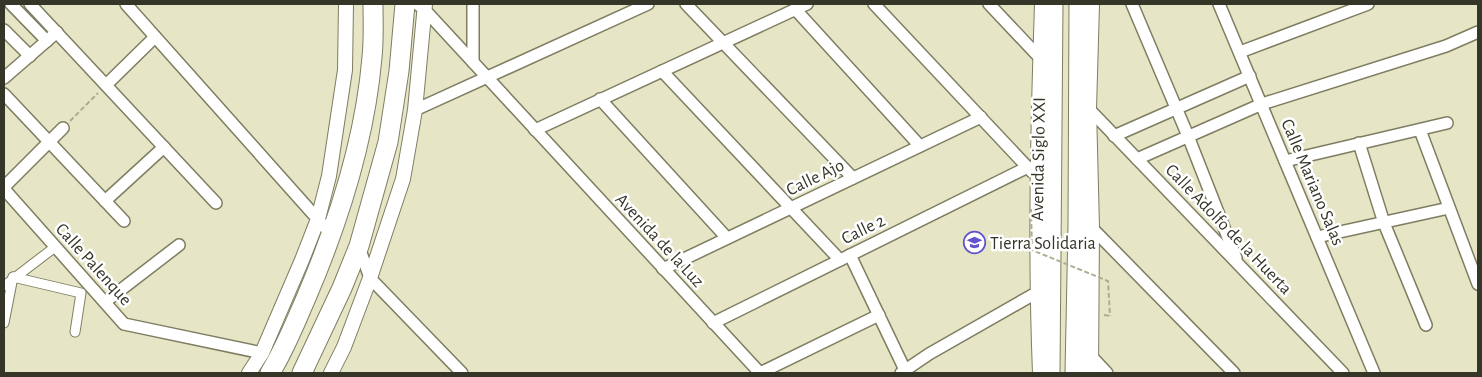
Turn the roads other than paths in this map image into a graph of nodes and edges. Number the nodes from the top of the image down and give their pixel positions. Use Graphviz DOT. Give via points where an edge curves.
graph roads {
  1 [pos="11,4"];
  2 [pos="30,4"];
  3 [pos="126,4"];
  4 [pos="346,4"];
  5 [pos="373,4"];
  6 [pos="405,4"];
  7 [pos="484,4"];
  8 [pos="648,4"];
  9 [pos="686,4"];
  10 [pos="807,4"];
  11 [pos="874,4"];
  12 [pos="989,4"];
  13 [pos="1042,4"];
  14 [pos="1053,4"];
  15 [pos="1079,4"];
  16 [pos="1092,4"];
  17 [pos="1132,4"];
  18 [pos="1219,4"];
  19 [pos="1368,4"];
  20 [pos="422,6"];
  21 [pos="473,6"];
  22 [pos="795,9"];
  23 [pos="4,30"];
  24 [pos="57,32"];
  25 [pos="1478,32"];
  26 [pos="155,37"];
  27 [pos="47,41"];
  28 [pos="724,42"];
  29 [pos="1078,47"];
  30 [pos="1240,52"];
  31 [pos="30,56"];
  32 [pos="1040,58"];
  33 [pos="472,62"];
  34 [pos="1090,63"];
  35 [pos="662,71"];
  36 [pos="1250,76"];
  37 [pos="487,77"];
  38 [pos="4,78"];
  39 [pos="106,85"];
  40 [pos="4,94"];
  41 [pos="600,99"];
  42 [pos="1262,104"];
  43 [pos="1176,108"];
  44 [pos="1089,109"];
  45 [pos="415,110"];
  46 [pos="981,117"];
  47 [pos="1447,123"];
  48 [pos="63,128"];
  49 [pos="535,130"];
  50 [pos="1420,130"];
  51 [pos="1114,136"];
  52 [pos="1188,136"];
  53 [pos="49,142"];
  54 [pos="1358,143"];
  55 [pos="920,146"];
  56 [pos="164,147"];
  57 [pos="1137,159"];
  58 [pos="1285,161"];
  59 [pos="1032,172"];
  60 [pos="854,178"];
  61 [pos="4,188"];
  62 [pos="105,201"];
  63 [pos="216,203"];
  64 [pos="791,208"];
  65 [pos="1449,208"];
  66 [pos="318,219"];
  67 [pos="124,221"];
  68 [pos="1384,222"];
  69 [pos="1085,227"];
  70 [pos="331,234"];
  71 [pos="1317,237"];
  72 [pos="727,238"];
  73 [pos="179,245"];
  74 [pos="55,246"];
  75 [pos="359,246"];
  76 [pos="845,258"];
  77 [pos="1239,265"];
  78 [pos="663,269"];
  79 [pos="13,277"];
  80 [pos="370,278"];
  81 [pos="1478,284"];
  82 [pos="4,286"];
  83 [pos="1036,293"];
  84 [pos="105,302"];
  85 [pos="879,315"];
  86 [pos="4,323"];
  87 [pos="713,323"];
  88 [pos="1426,325"];
  89 [pos="75,332"];
  90 [pos="262,353"];
  91 [pos="1092,357"];
  92 [pos="903,372"];
  93 [pos="250,373"];
  94 [pos="270,373"];
  95 [pos="302,373"];
  96 [pos="331,373"];
  97 [pos="462,373"];
  98 [pos="760,373"];
  99 [pos="1040,373"];
  100 [pos="1050,373"];
  101 [pos="1075,373"];
  102 [pos="1091,373"];
  103 [pos="1108,373"];
  104 [pos="1234,373"];
  105 [pos="1343,373"];
  106 [pos="1374,373"];
  1 -- 27 [label="street"];
  2 -- 24 [label="street"];
  3 -- 26 [label="street"];
  4 -- 66 [label="street" via="345,70 331,166"];
  5 -- 70 [label="main road" via="372,57 362,131"];
  6 -- 75 [label="main road" via="388,142"];
  7 -- 21 [label="street"];
  8 -- 37 [label="street"];
  9 -- 28 [label="street"];
  10 -- 22 [label="street"];
  11 -- 46 [label="street"];
  12 -- 32 [label="street"];
  13 -- 32 [label="street, Avenida Siglo XXI"];
  14 -- 100 [label="main road, Avenida Siglo XXI"];
  15 -- 29 [label="main road"];
  16 -- 34 [label="street"];
  17 -- 43 [label="street"];
  18 -- 30 [label="street, Calle Mariano Salas"];
  19 -- 30 [label="street"];
  20 -- 33 [label="street, Avenida de la Luz"];
  20 -- 45 [label="street"];
  21 -- 33 [label="street"];
  22 -- 28 [label="street"];
  22 -- 55 [label="street"];
  23 -- 31 [label="street"];
  24 -- 27 [label="street"];
  24 -- 39 [label="street"];
  25 -- 42 [label="street" via="1446,46"];
  26 -- 39 [label="street"];
  26 -- 66 [label="street"];
  27 -- 31 [label="street"];
  28 -- 35 [label="street"];
  28 -- 60 [label="street"];
  29 -- 34 [label="main road"];
  29 -- 69 [label="main road"];
  30 -- 36 [label="street, Calle Mariano Salas"];
  31 -- 38 [label="street"];
  32 -- 59 [label="street, Avenida Siglo XXI"];
  33 -- 37 [label="street, Avenida de la Luz"];
  34 -- 44 [label="street"];
  35 -- 41 [label="street"];
  35 -- 64 [label="street"];
  36 -- 42 [label="street, Calle Mariano Salas"];
  36 -- 43 [label="street"];
  37 -- 45 [label="street"];
  37 -- 49 [label="street, Avenida de la Luz"];
  39 -- 56 [label="street"];
  40 -- 53 [label="street"];
  41 -- 49 [label="street"];
  41 -- 72 [label="street"];
  42 -- 52 [label="street"];
  42 -- 58 [label="street, Calle Mariano Salas"];
  43 -- 51 [label="street"];
  43 -- 52 [label="street"];
  44 -- 51 [label="street, Calle Adolfo de la Huerta"];
  44 -- 69 [label="street"];
  45 -- 80 [label="street" via="403,179"];
  46 -- 55 [label="street, Calle Ajo"];
  46 -- 59 [label="street"];
  47 -- 50 [label="street"];
  48 -- 53 [label="street"];
  49 -- 78 [label="street, Avenida de la Luz"];
  50 -- 54 [label="street"];
  50 -- 65 [label="street"];
  51 -- 57 [label="street, Calle Adolfo de la Huerta"];
  52 -- 57 [label="street"];
  52 -- 77 [label="street"];
  53 -- 61 [label="street"];
  53 -- 62 [label="street"];
  54 -- 58 [label="street"];
  54 -- 68 [label="street"];
  55 -- 60 [label="street, Calle Ajo"];
  56 -- 62 [label="street"];
  56 -- 63 [label="street"];
  57 -- 77 [label="street, Calle Adolfo de la Huerta"];
  58 -- 71 [label="street, Calle Mariano Salas"];
  59 -- 76 [label="street, Calle 2"];
  59 -- 83 [label="street, Avenida Siglo XXI"];
  60 -- 64 [label="street, Calle Ajo"];
  61 -- 74 [label="street, Calle Palenque"];
  62 -- 67 [label="street"];
  64 -- 72 [label="street, Calle Ajo"];
  64 -- 76 [label="street"];
  65 -- 68 [label="street"];
  65 -- 81 [label="street"];
  66 -- 70 [label="street"];
  66 -- 90 [label="street"];
  68 -- 71 [label="street"];
  68 -- 88 [label="street"];
  69 -- 91 [label="street"];
  69 -- 101 [label="main road"];
  69 -- 104 [label="street"];
  70 -- 94 [label="main road" via="279,359"];
  71 -- 106 [label="street, Calle Mariano Salas"];
  72 -- 78 [label="street, Calle Ajo"];
  73 -- 84 [label="street"];
  74 -- 79 [label="street"];
  74 -- 84 [label="street, Calle Palenque"];
  75 -- 80 [label="street"];
  75 -- 95 [label="main road"];
  76 -- 85 [label="street"];
  76 -- 87 [label="street, Calle 2"];
  77 -- 105 [label="street, Calle Adolfo de la Huerta"];
  78 -- 87 [label="street, Avenida de la Luz"];
  79 -- 82 [label="street"];
  79 -- 86 [label="street"];
  79 -- 89 [label="street" via="81,293"];
  80 -- 96 [label="street"];
  80 -- 97 [label="street"];
  83 -- 92 [label="street"];
  83 -- 99 [label="street, Avenida Siglo XXI"];
  84 -- 90 [label="street, Calle Palenque" via="124,324"];
  85 -- 92 [label="street"];
  85 -- 98 [label="street"];
  87 -- 98 [label="street, Avenida de la Luz"];
  90 -- 93 [label="street"];
  91 -- 102 [label="street"];
  91 -- 103 [label="street"];
}
